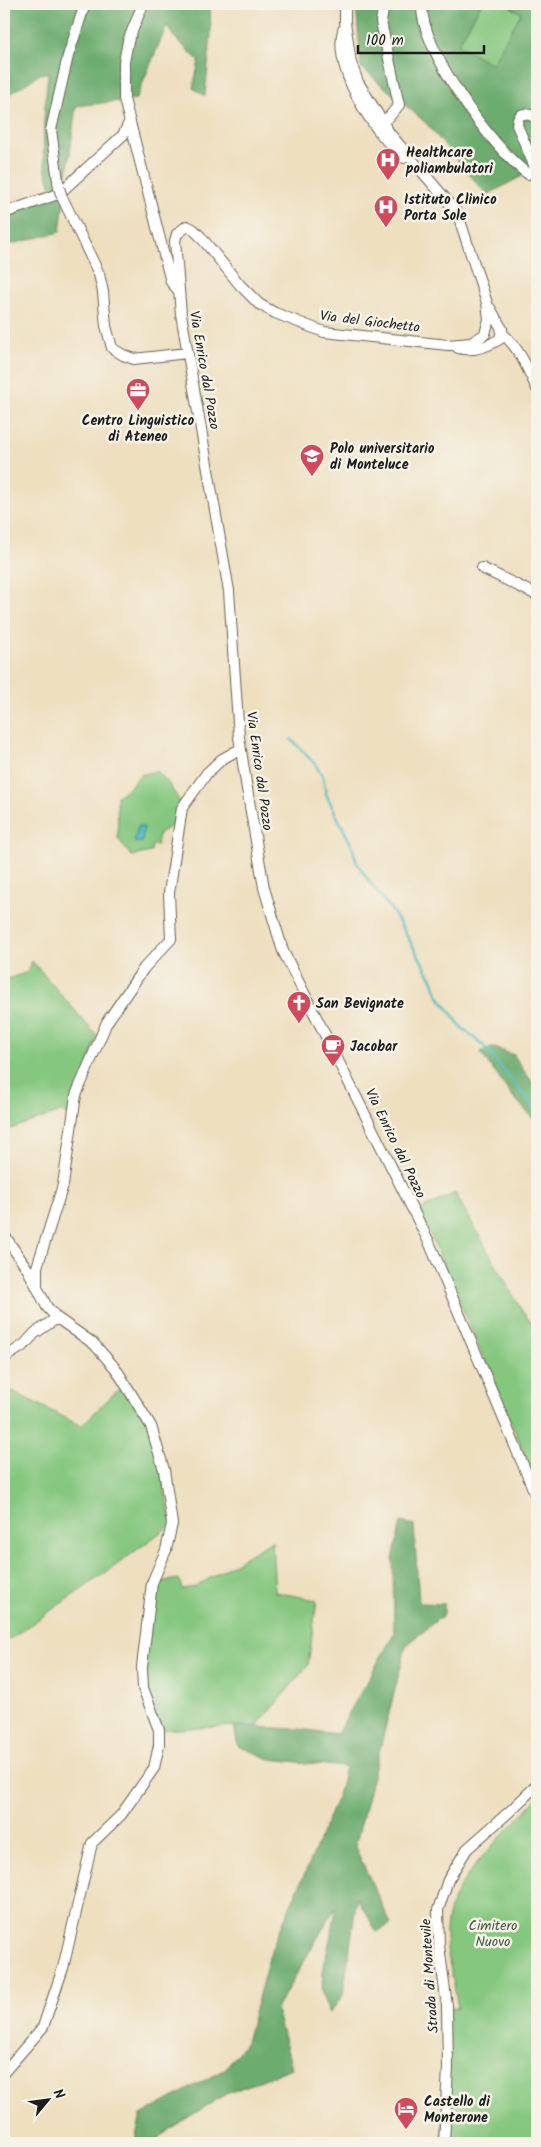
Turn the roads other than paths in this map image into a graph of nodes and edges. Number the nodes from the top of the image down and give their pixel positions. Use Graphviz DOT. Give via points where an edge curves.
graph roads {
  1 [pos="85,4"];
  2 [pos="143,4"];
  3 [pos="345,4"];
  4 [pos="384,4"];
  5 [pos="422,4"];
  6 [pos="345,22"];
  7 [pos="535,118"];
  8 [pos="382,121"];
  9 [pos="129,122"];
  10 [pos="421,170"];
  11 [pos="61,192"];
  12 [pos="4,213"];
  13 [pos="178,290"];
  14 [pos="487,303"];
  15 [pos="501,329"];
  16 [pos="487,330"];
  17 [pos="494,341"];
  18 [pos="448,345"];
  19 [pos="187,353"];
  20 [pos="537,389"];
  21 [pos="482,568"];
  22 [pos="537,595"];
  23 [pos="240,749"];
  24 [pos="4,1236"];
  25 [pos="37,1287"];
  26 [pos="57,1318"];
  27 [pos="4,1358"];
  28 [pos="537,1498"];
  29 [pos="537,1784"];
  30 [pos="4,2072"];
  31 [pos="444,2143"];
  1 -- 11 [label="street" via="68,56 51,130"];
  2 -- 9 [label="street, Via Enrico dal Pozzo" via="124,62 124,99"];
  3 -- 6 [label="street"];
  4 -- 8 [label="street" via="380,22 399,105"];
  5 -- 7 [label="street" via="425,28 456,88 486,132 514,164 528,174 535,171 534,165 517,118 525,113"];
  6 -- 8 [label="street" via="354,72"];
  6 -- 10 [label="street" via="341,49 350,81 382,137"];
  8 -- 10 [label="street"];
  9 -- 11 [label="street" via="123,136"];
  9 -- 13 [label="street, Via Enrico dal Pozzo" via="171,282"];
  10 -- 14 [label="street" via="455,210"];
  11 -- 12 [label="street"];
  11 -- 19 [label="street" via="99,274 112,348 134,359"];
  13 -- 18 [label="street, Via del Giochetto" via="175,241 177,234 187,226 200,236 259,304 275,313 324,332"];
  13 -- 19 [label="street, Via Enrico dal Pozzo"];
  14 -- 15 [label="street"];
  14 -- 16 [label="street"];
  15 -- 16 [label="street, Via del Giochetto" via="494,324"];
  15 -- 17 [label="street, Via del Giochetto" via="500,339"];
  15 -- 20 [label="street" via="526,365"];
  16 -- 17 [label="street" via="489,340"];
  16 -- 18 [label="street, Via del Giochetto" via="471,343"];
  17 -- 18 [label="street, Via del Giochetto" via="486,347 472,350"];
  19 -- 23 [label="street, Via Enrico dal Pozzo" via="229,590"];
  21 -- 22 [label="street"];
  23 -- 25 [label="street" via="207,773 182,808 169,893 171,940 144,968 107,1022 76,1095 63,1185 36,1267"];
  23 -- 28 [label="street, Via Enrico dal Pozzo" via="264,888 283,951 429,1242"];
  24 -- 25 [label="street"];
  25 -- 26 [label="street"];
  26 -- 27 [label="street"];
  26 -- 30 [label="street" via="94,1344 116,1369 151,1426 164,1470 172,1524 166,1550 152,1582 142,1667 143,1688 159,1730 159,1746 154,1768 121,1815 92,1843 63,1968 43,2027"];
  29 -- 31 [label="street, Strada di Montevile" via="467,1849 448,1880 438,1910 447,2006"];
}
